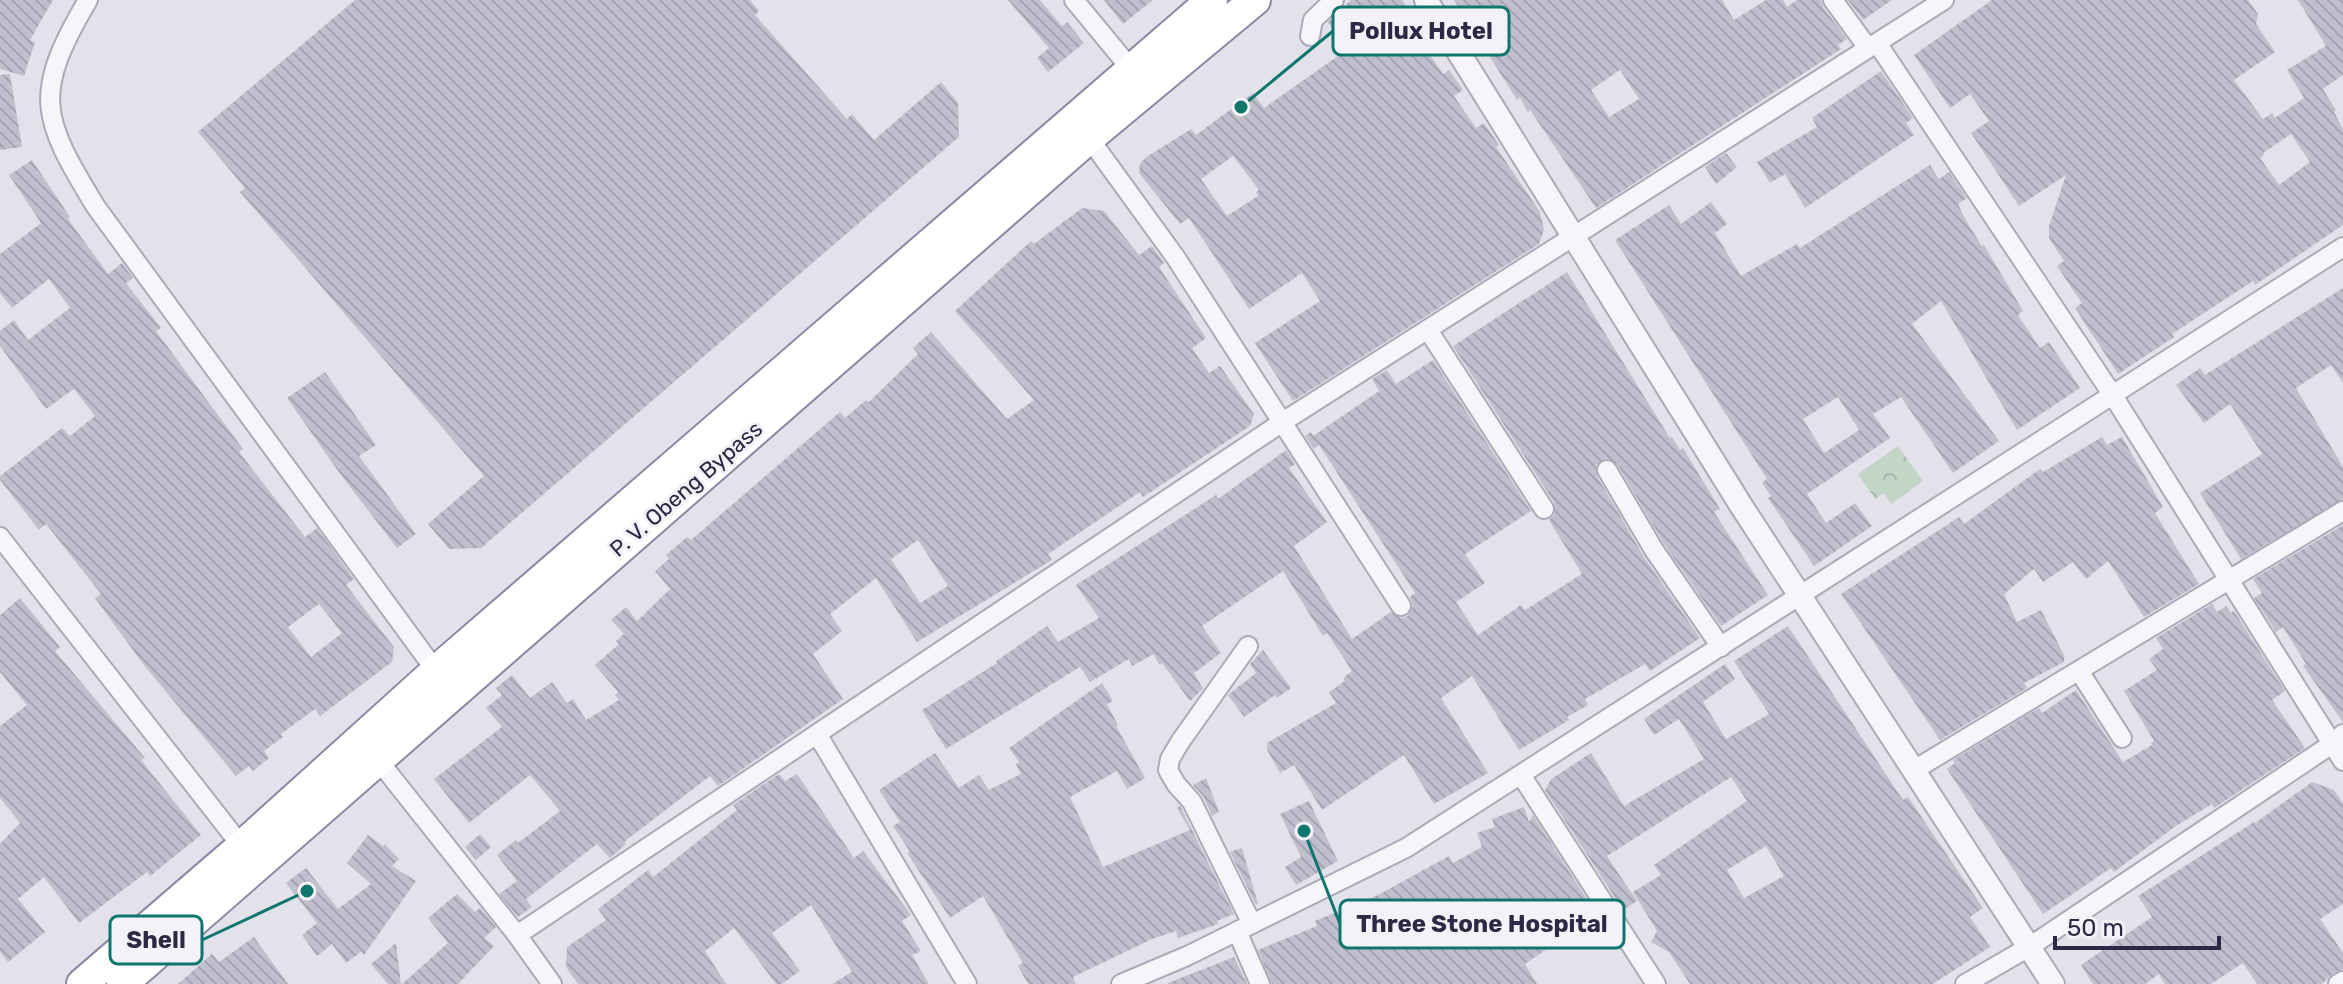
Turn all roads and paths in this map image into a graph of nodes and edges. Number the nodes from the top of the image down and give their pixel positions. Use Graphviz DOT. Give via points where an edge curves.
graph roads {
  1 [pos="88,0"];
  2 [pos="1074,0"];
  3 [pos="1212,0"];
  4 [pos="1255,0"];
  5 [pos="1334,0"];
  6 [pos="1426,0"];
  7 [pos="1833,0"];
  8 [pos="1944,0"];
  9 [pos="1310,36"];
  10 [pos="1872,46"];
  11 [pos="1131,69"];
  12 [pos="1089,138"];
  13 [pos="1574,237"];
  14 [pos="2343,247"];
  15 [pos="1428,330"];
  16 [pos="2112,394"];
  17 [pos="1281,423"];
  18 [pos="1607,470"];
  19 [pos="1544,509"];
  20 [pos="2343,511"];
  21 [pos="0,537"];
  22 [pos="2229,582"];
  23 [pos="1800,597"];
  24 [pos="1401,606"];
  25 [pos="1248,646"];
  26 [pos="1721,647"];
  27 [pos="436,671"];
  28 [pos="2079,671"];
  29 [pos="817,734"];
  30 [pos="2122,738"];
  31 [pos="2338,739"];
  32 [pos="378,760"];
  33 [pos="2343,761"];
  34 [pos="1914,770"];
  35 [pos="1521,775"];
  36 [pos="251,856"];
  37 [pos="1245,928"];
  38 [pos="517,935"];
  39 [pos="2029,947"];
  40 [pos="82,984"];
  41 [pos="122,984"];
  42 [pos="552,984"];
  43 [pos="967,984"];
  44 [pos="1121,984"];
  45 [pos="1260,984"];
  46 [pos="1656,984"];
  47 [pos="1965,984"];
  48 [pos="2053,984"];
  1 -- 27 [label="street" via="55,62 49,92 53,126 64,153 96,207"];
  2 -- 11 [label="street"];
  3 -- 11 [label="highway, P. V. Obeng Bypass"];
  4 -- 12 [label="highway, P. V. Obeng Bypass"];
  5 -- 9 [label="street" via="1313,20"];
  6 -- 13 [label="street"];
  7 -- 10 [label="street"];
  8 -- 10 [label="street"];
  10 -- 13 [label="street"];
  10 -- 16 [label="street"];
  11 -- 27 [label="highway, P. V. Obeng Bypass"];
  12 -- 17 [label="street" via="1176,258"];
  12 -- 32 [label="highway, P. V. Obeng Bypass"];
  13 -- 15 [label="street"];
  13 -- 23 [label="street"];
  14 -- 16 [label="street"];
  15 -- 17 [label="street"];
  15 -- 19 [label="street"];
  16 -- 22 [label="street"];
  16 -- 23 [label="street"];
  17 -- 24 [label="street"];
  17 -- 29 [label="street"];
  18 -- 26 [label="street"];
  20 -- 22 [label="street"];
  21 -- 36 [label="street"];
  22 -- 28 [label="street"];
  22 -- 31 [label="street"];
  23 -- 26 [label="street"];
  23 -- 34 [label="street"];
  25 -- 37 [label="street" via="1180,742 1168,770 1192,802"];
  26 -- 35 [label="street"];
  27 -- 36 [label="highway, P. V. Obeng Bypass"];
  28 -- 30 [label="street"];
  28 -- 34 [label="street"];
  29 -- 38 [label="street"];
  29 -- 43 [label="street"];
  31 -- 33 [label="street"];
  31 -- 39 [label="street"];
  32 -- 36 [label="highway, P. V. Obeng Bypass"];
  32 -- 38 [label="street"];
  34 -- 39 [label="street"];
  35 -- 37 [label="street" via="1406,848"];
  35 -- 46 [label="street"];
  36 -- 40 [label="highway, P. V. Obeng Bypass"];
  36 -- 41 [label="highway, P. V. Obeng Bypass"];
  37 -- 44 [label="street"];
  37 -- 45 [label="street"];
  38 -- 42 [label="street"];
  39 -- 47 [label="street"];
  39 -- 48 [label="street"];
}
